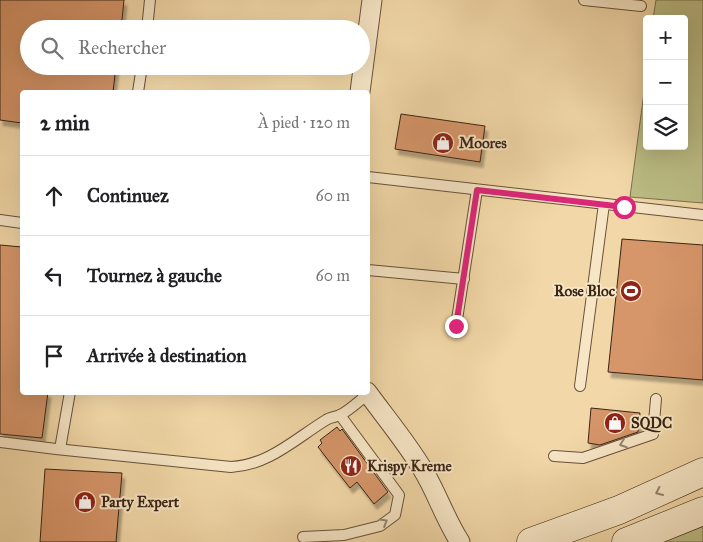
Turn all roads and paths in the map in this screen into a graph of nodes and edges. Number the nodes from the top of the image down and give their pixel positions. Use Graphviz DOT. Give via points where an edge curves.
graph roads {
  1 [pos="150,0"];
  2 [pos="372,0"];
  3 [pos="584,0"];
  4 [pos="642,6"];
  5 [pos="148,20"];
  6 [pos="369,20"];
  7 [pos="141,75"];
  8 [pos="361,75"];
  9 [pos="138,90"];
  10 [pos="360,90"];
  11 [pos="370,177"];
  12 [pos="477,190"];
  13 [pos="604,204"];
  14 [pos="703,215"];
  15 [pos="0,220"];
  16 [pos="20,223"];
  17 [pos="370,270"];
  18 [pos="464,279"];
  19 [pos="456,326"];
  20 [pos="580,386"];
  21 [pos="69,395"];
  22 [pos="365,395"];
  23 [pos="370,395"];
  24 [pos="656,400"];
  25 [pos="340,415"];
  26 [pos="0,442"];
  27 [pos="60,450"];
  28 [pos="554,456"];
  29 [pos="703,472"];
  30 [pos="703,511"];
  31 [pos="303,537"];
  32 [pos="460,542"];
  33 [pos="531,542"];
  34 [pos="626,542"];
  1 -- 5 [label="lane"];
  2 -- 6 [label="street"];
  3 -- 4 [label="lane"];
  7 -- 9 [label="lane"];
  8 -- 10 [label="street"];
  11 -- 12 [label="lane"];
  12 -- 13 [label="lane"];
  12 -- 18 [label="lane"];
  13 -- 14 [label="lane"];
  13 -- 20 [label="lane"];
  15 -- 16 [label="lane"];
  17 -- 18 [label="lane"];
  18 -- 19 [label="lane"];
  21 -- 27 [label="lane"];
  22 -- 25 [label="lane"];
  23 -- 32 [label="street" via="422,468"];
  24 -- 28 [label="lane, one-way" via="653,434 583,458"];
  25 -- 27 [label="lane" via="328,418 283,450 259,462 240,466"];
  31 -- 25 [label="lane, one-way" via="344,535 380,526 395,515 399,495"];
  26 -- 27 [label="lane"];
  29 -- 33 [label="main road, one-way" via="619,510"];
  30 -- 34 [label="main road"];
}
